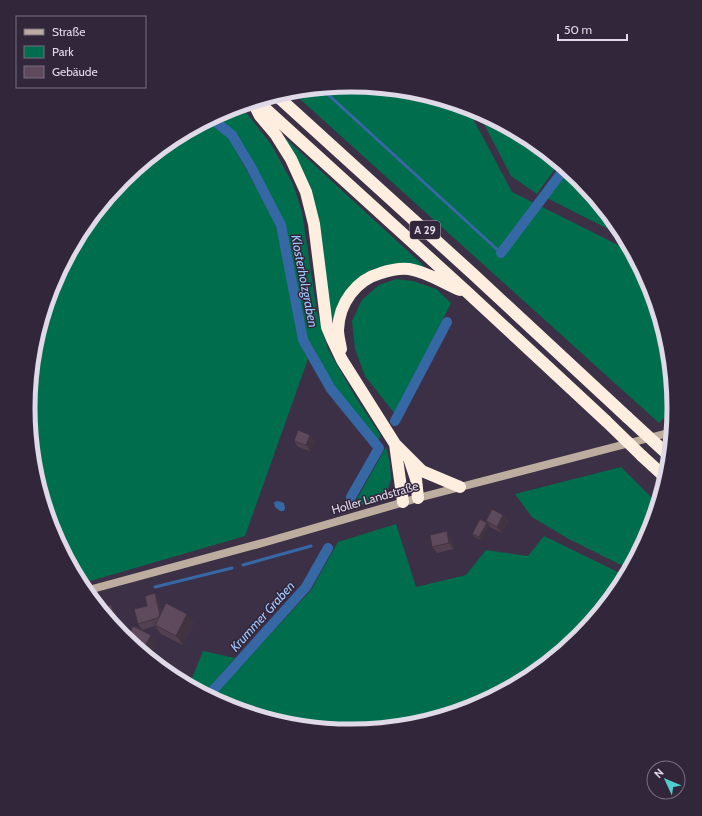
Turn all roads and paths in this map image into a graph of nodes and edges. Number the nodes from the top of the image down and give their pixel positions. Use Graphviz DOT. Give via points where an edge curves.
graph roads {
  1 [pos="281,100"];
  2 [pos="262,105"];
  3 [pos="256,107"];
  4 [pos="467,292"];
  5 [pos="342,360"];
  6 [pos="666,434"];
  7 [pos="395,444"];
  8 [pos="664,451"];
  9 [pos="409,459"];
  10 [pos="660,473"];
  11 [pos="460,487"];
  12 [pos="418,498"];
  13 [pos="403,502"];
  14 [pos="92,589"];
  1 -- 8 [label="highway, A 29, bridge"];
  2 -- 4 [label="highway, A 29"];
  3 -- 5 [label="highway" via="291,160 306,192 314,224 327,327"];
  4 -- 5 [label="highway" via="429,275 407,269 375,274 355,288 342,310 338,332"];
  4 -- 10 [label="highway, A 29, bridge"];
  5 -- 7 [label="highway"];
  6 -- 11 [label="main road, Holler Landstraße"];
  7 -- 9 [label="highway"];
  7 -- 13 [label="highway"];
  9 -- 11 [label="highway" via="422,471"];
  9 -- 12 [label="highway" via="416,479"];
  11 -- 12 [label="main road, Holler Landstraße"];
  12 -- 13 [label="main road, Holler Landstraße"];
  13 -- 14 [label="main road, Holler Landstraße"];
}
